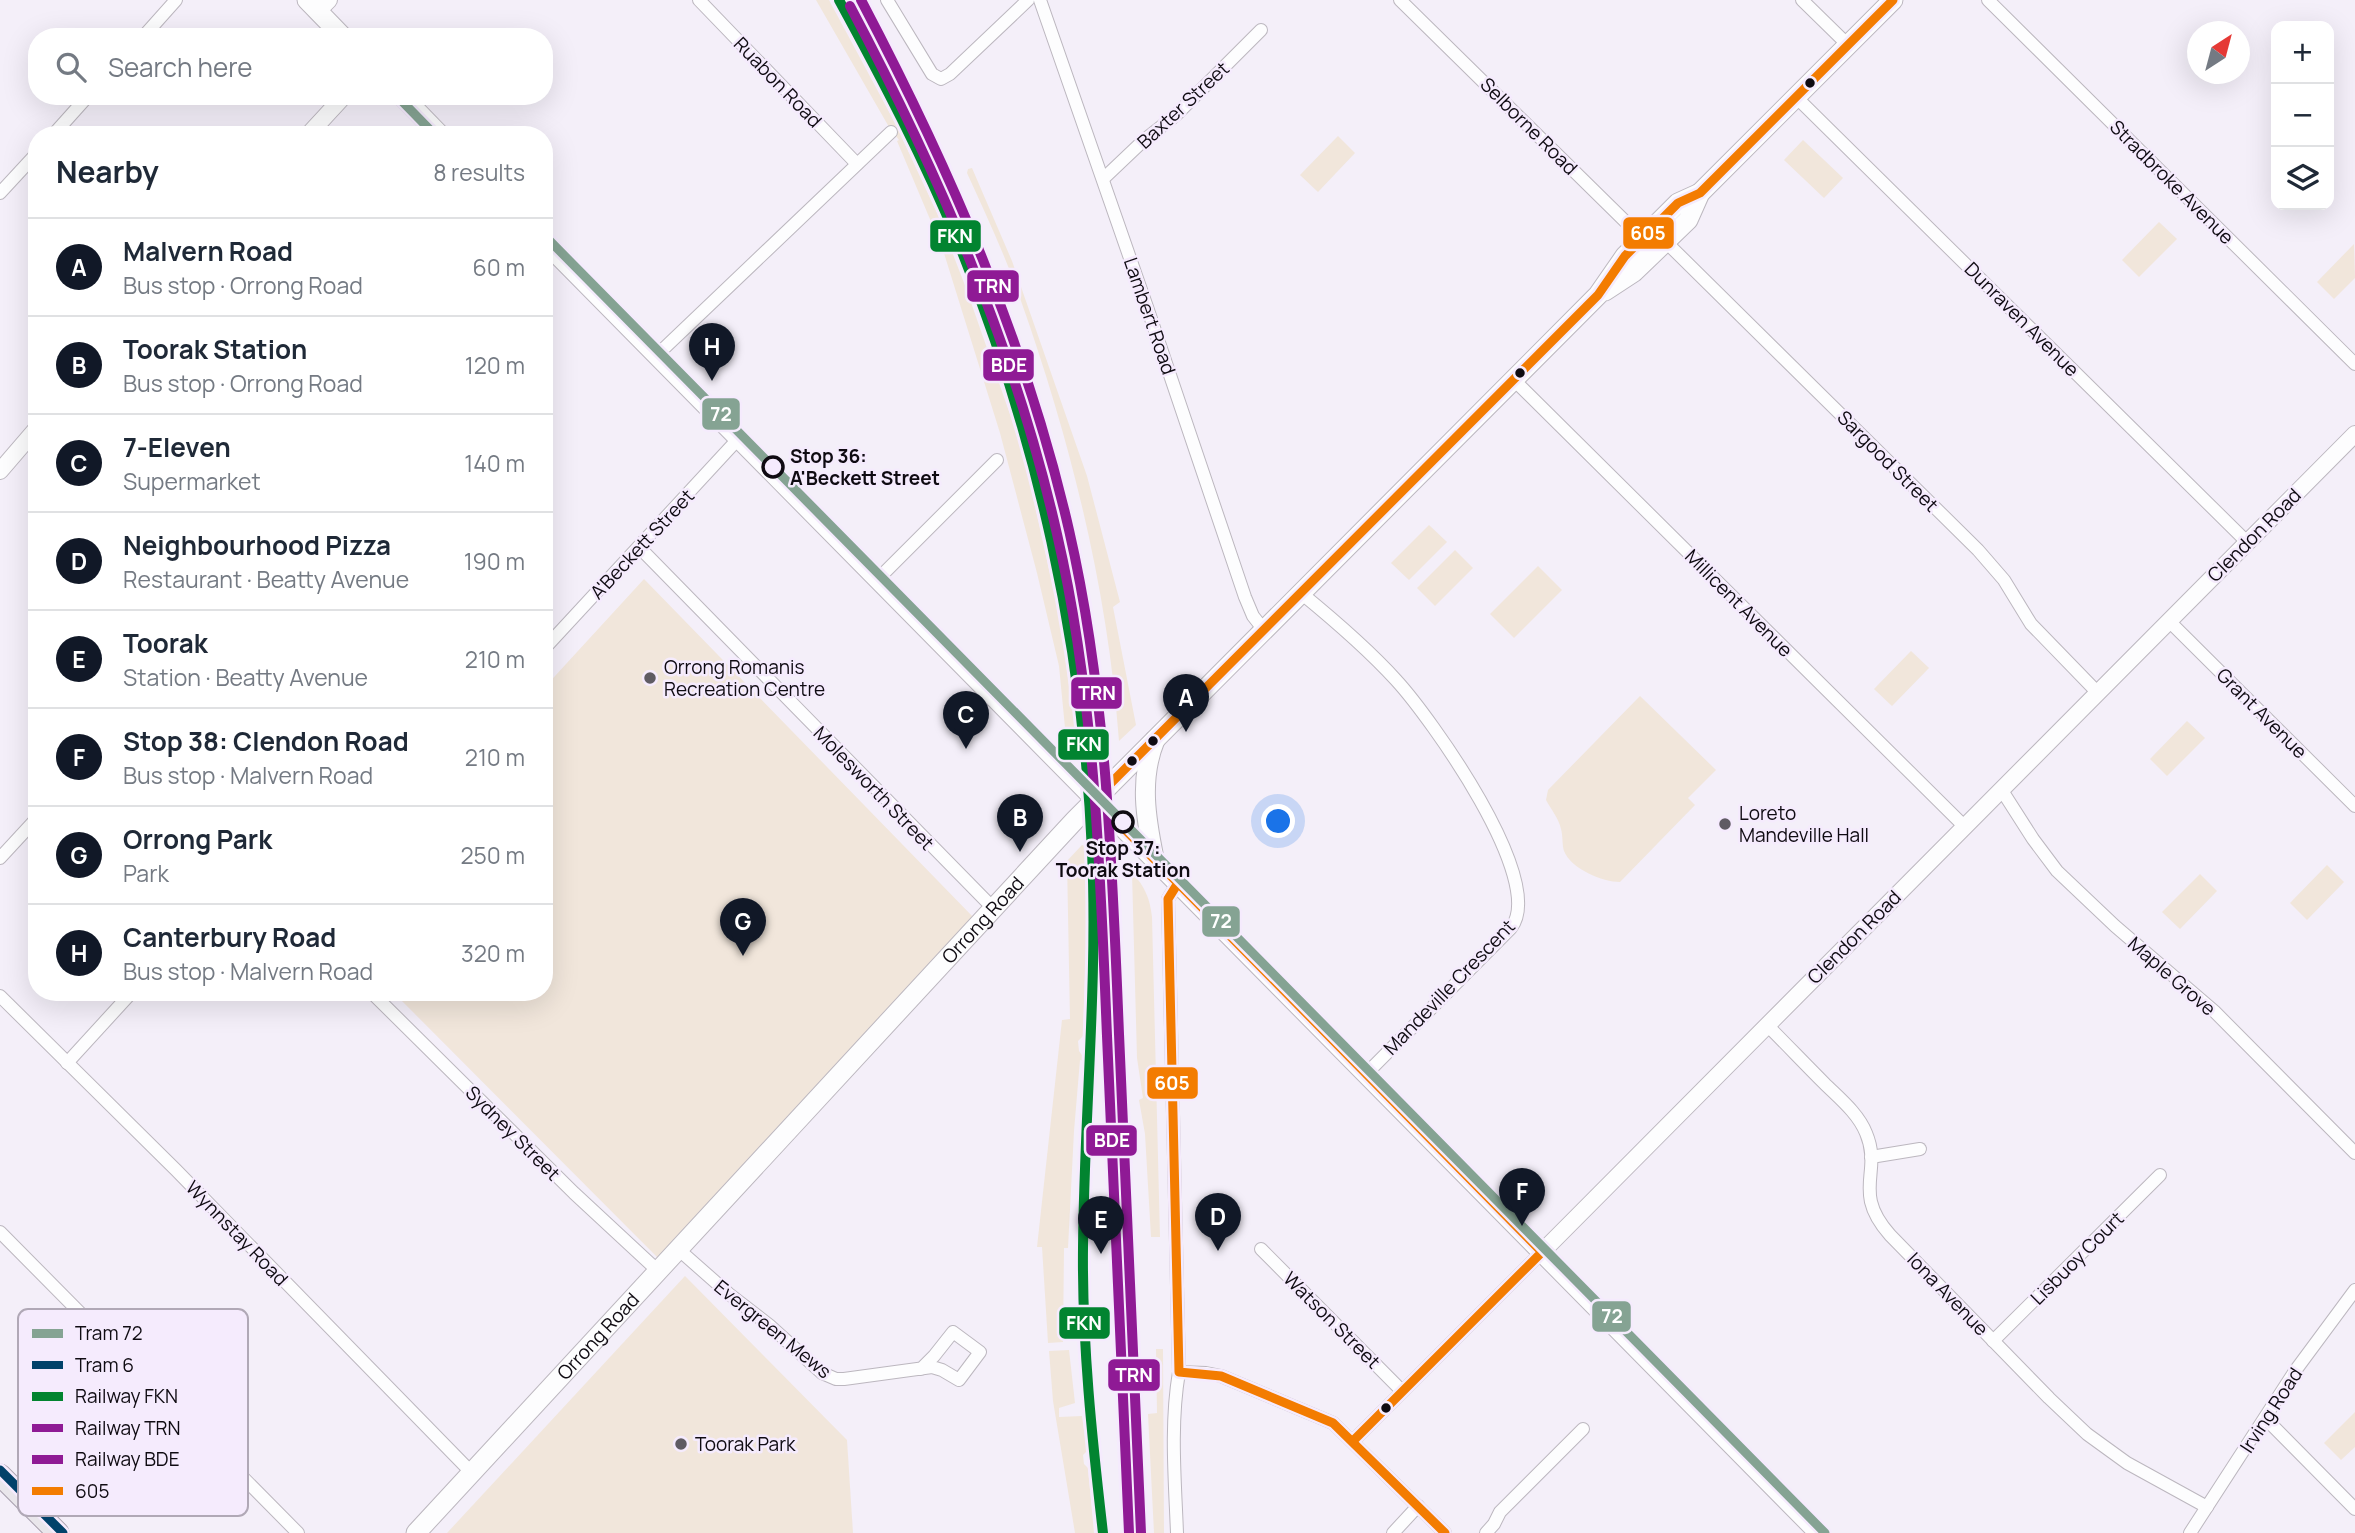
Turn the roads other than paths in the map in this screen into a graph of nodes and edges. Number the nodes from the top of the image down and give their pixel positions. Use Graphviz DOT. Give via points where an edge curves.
graph roads {
  1 [pos="176,0"];
  2 [pos="699,0"];
  3 [pos="887,0"];
  4 [pos="1028,0"];
  5 [pos="1040,0"];
  6 [pos="1400,0"];
  7 [pos="1802,0"];
  8 [pos="1893,0"];
  9 [pos="1988,0"];
  10 [pos="318,4"];
  11 [pos="151,28"];
  12 [pos="336,28"];
  13 [pos="1261,30"];
  14 [pos="1849,45"];
  15 [pos="1796,97"];
  16 [pos="80,105"];
  17 [pos="338,105"];
  18 [pos="411,105"];
  19 [pos="61,126"];
  20 [pos="323,126"];
  21 [pos="431,126"];
  22 [pos="891,132"];
  23 [pos="28,163"];
  24 [pos="857,164"];
  25 [pos="1103,179"];
  26 [pos="0,193"];
  27 [pos="1700,193"];
  28 [pos="1645,236"];
  29 [pos="1664,243"];
  30 [pos="553,250"];
  31 [pos="1598,295"];
  32 [pos="657,355"];
  33 [pos="2355,364"];
  34 [pos="1514,380"];
  35 [pos="2355,433"];
  36 [pos="28,438"];
  37 [pos="739,438"];
  38 [pos="997,460"];
  39 [pos="0,471"];
  40 [pos="2247,542"];
  41 [pos="639,547"];
  42 [pos="877,579"];
  43 [pos="1301,593"];
  44 [pos="2169,621"];
  45 [pos="1264,630"];
  46 [pos="553,639"];
  47 [pos="2098,692"];
  48 [pos="1157,736"];
  49 [pos="2001,789"];
  50 [pos="1089,805"];
  51 [pos="2355,806"];
  52 [pos="1964,826"];
  53 [pos="28,828"];
  54 [pos="0,858"];
  55 [pos="1154,858"];
  56 [pos="1178,883"];
  57 [pos="993,908"];
  58 [pos="0,996"];
  59 [pos="124,1001"];
  60 [pos="381,1001"];
  61 [pos="1767,1025"];
  62 [pos="67,1063"];
  63 [pos="1366,1073"];
  64 [pos="1920,1149"];
  65 [pos="2355,1153"];
  66 [pos="1871,1157"];
  67 [pos="2160,1175"];
  68 [pos="0,1232"];
  69 [pos="678,1249"];
  70 [pos="1261,1249"];
  71 [pos="1542,1252"];
  72 [pos="657,1271"];
  73 [pos="2355,1290"];
  74 [pos="76,1309"];
  75 [pos="1993,1341"];
  76 [pos="934,1356"];
  77 [pos="921,1368"];
  78 [pos="940,1369"];
  79 [pos="1179,1372"];
  80 [pos="1402,1391"];
  81 [pos="2265,1418"];
  82 [pos="1583,1429"];
  83 [pos="1353,1441"];
  84 [pos="472,1473"];
  85 [pos="0,1475"];
  86 [pos="248,1482"];
  87 [pos="18,1493"];
  88 [pos="1418,1506"];
  89 [pos="2207,1507"];
  90 [pos="2355,1509"];
  91 [pos="41,1516"];
  92 [pos="58,1533"];
  93 [pos="298,1533"];
  94 [pos="416,1533"];
  95 [pos="1177,1533"];
  96 [pos="1393,1533"];
  97 [pos="1445,1533"];
  98 [pos="1486,1533"];
  99 [pos="1819,1533"];
  100 [pos="2190,1533"];
  1 -- 11 [label="street"];
  2 -- 24 [label="street, Ruabon Road"];
  3 -- 4 [label="street" via="934,77 941,79"];
  5 -- 25 [label="street, Lambert Road"];
  6 -- 28 [label="street, Selborne Road"];
  7 -- 14 [label="street"];
  8 -- 14 [label="main road, Orrong Road"];
  9 -- 33 [label="street, Stradbroke Avenue"];
  10 -- 12 [label="main road"];
  13 -- 25 [label="street, Baxter Street" via="1177,115"];
  14 -- 15 [label="main road, Orrong Road"];
  15 -- 27 [label="main road, Orrong Road"];
  15 -- 40 [label="street, Dunraven Avenue"];
  16 -- 19 [label="street"];
  17 -- 20 [label="street"];
  18 -- 21 [label="main road"];
  22 -- 24 [label="street"];
  23 -- 26 [label="street"];
  24 -- 32 [label="street"];
  25 -- 45 [label="street, Lambert Road" via="1245,597"];
  27 -- 28 [label="main road, Orrong Road" via="1678,203"];
  27 -- 29 [label="main road, Orrong Road" via="1688,220"];
  28 -- 29 [label="street, Selborne Road"];
  28 -- 31 [label="main road, Orrong Road"];
  29 -- 31 [label="main road, Orrong Road" via="1634,272"];
  29 -- 47 [label="street, Sargood Street" via="1978,550 2004,580 2031,624"];
  30 -- 32 [label="main road"];
  31 -- 34 [label="main road, Orrong Road"];
  32 -- 37 [label="main road"];
  34 -- 43 [label="main road, Orrong Road"];
  34 -- 52 [label="street, Millicent Avenue"];
  35 -- 40 [label="street, Clendon Road"];
  36 -- 39 [label="street"];
  37 -- 41 [label="street, A'Beckett Street"];
  37 -- 42 [label="main road"];
  38 -- 42 [label="street"];
  40 -- 44 [label="street, Clendon Road"];
  41 -- 46 [label="street, A'Beckett Street"];
  41 -- 57 [label="street, Molesworth Street"];
  42 -- 50 [label="main road" via="1080,784"];
  43 -- 45 [label="main road, Orrong Road"];
  43 -- 63 [label="street, Mandeville Crescent" via="1373,656 1438,733 1486,813 1514,878 1519,903 1511,928"];
  44 -- 47 [label="street, Clendon Road"];
  44 -- 51 [label="street, Grant Avenue"];
  45 -- 48 [label="main road, Orrong Road"];
  47 -- 49 [label="street, Clendon Road"];
  48 -- 50 [label="main road, Orrong Road"];
  48 -- 55 [label="main road" via="1145,788"];
  49 -- 52 [label="street, Clendon Road"];
  49 -- 65 [label="street, Maple Grove" via="2057,871 2214,1011"];
  50 -- 55 [label="main road" via="1128,832"];
  50 -- 57 [label="main road, Orrong Road"];
  52 -- 61 [label="street, Clendon Road"];
  53 -- 54 [label="street"];
  55 -- 56 [label="main road"];
  56 -- 63 [label="main road"];
  56 -- 79 [label="street" via="1168,899"];
  57 -- 69 [label="main road, Orrong Road"];
  58 -- 62 [label="street, Wynnstay Road"];
  59 -- 62 [label="street"];
  60 -- 72 [label="street, Sydney Street"];
  61 -- 66 [label="street, Iona Avenue" via="1856,1116 1868,1137"];
  61 -- 71 [label="street, Clendon Road"];
  62 -- 84 [label="street, Wynnstay Road"];
  63 -- 71 [label="main road"];
  64 -- 66 [label="street"];
  66 -- 75 [label="street, Iona Avenue" via="1869,1192 1876,1217"];
  67 -- 75 [label="street, Lisbuoy Court"];
  68 -- 74 [label="street"];
  69 -- 72 [label="main road, Orrong Road"];
  69 -- 77 [label="street, Evergreen Mews" via="827,1376 844,1379"];
  70 -- 80 [label="street, Watson Street"];
  71 -- 80 [label="street, Clendon Road"];
  71 -- 99 [label="main road"];
  72 -- 84 [label="main road, Orrong Road"];
  73 -- 81 [label="street, Irving Road"];
  75 -- 89 [label="street, Iona Avenue" via="2087,1434 2127,1463"];
  76 -- 77 [label="street, Evergreen Mews"];
  76 -- 78 [label="street"];
  76 -- 78 [label="street, Evergreen Mews" via="953,1332 980,1352 959,1380"];
  77 -- 78 [label="street, Evergreen Mews"];
  79 -- 83 [label="street" via="1230,1379 1324,1418"];
  79 -- 95 [label="street" via="1174,1448"];
  80 -- 83 [label="street, Clendon Road"];
  81 -- 89 [label="street, Irving Road"];
  81 -- 90 [label="street"];
  82 -- 98 [label="street" via="1500,1512"];
  83 -- 88 [label="street"];
  84 -- 94 [label="main road, Orrong Road"];
  85 -- 87 [label="main road"];
  86 -- 93 [label="street"];
  88 -- 96 [label="street"];
  88 -- 97 [label="street"];
  89 -- 100 [label="street, Irving Road"];
  91 -- 92 [label="main road"];
}
